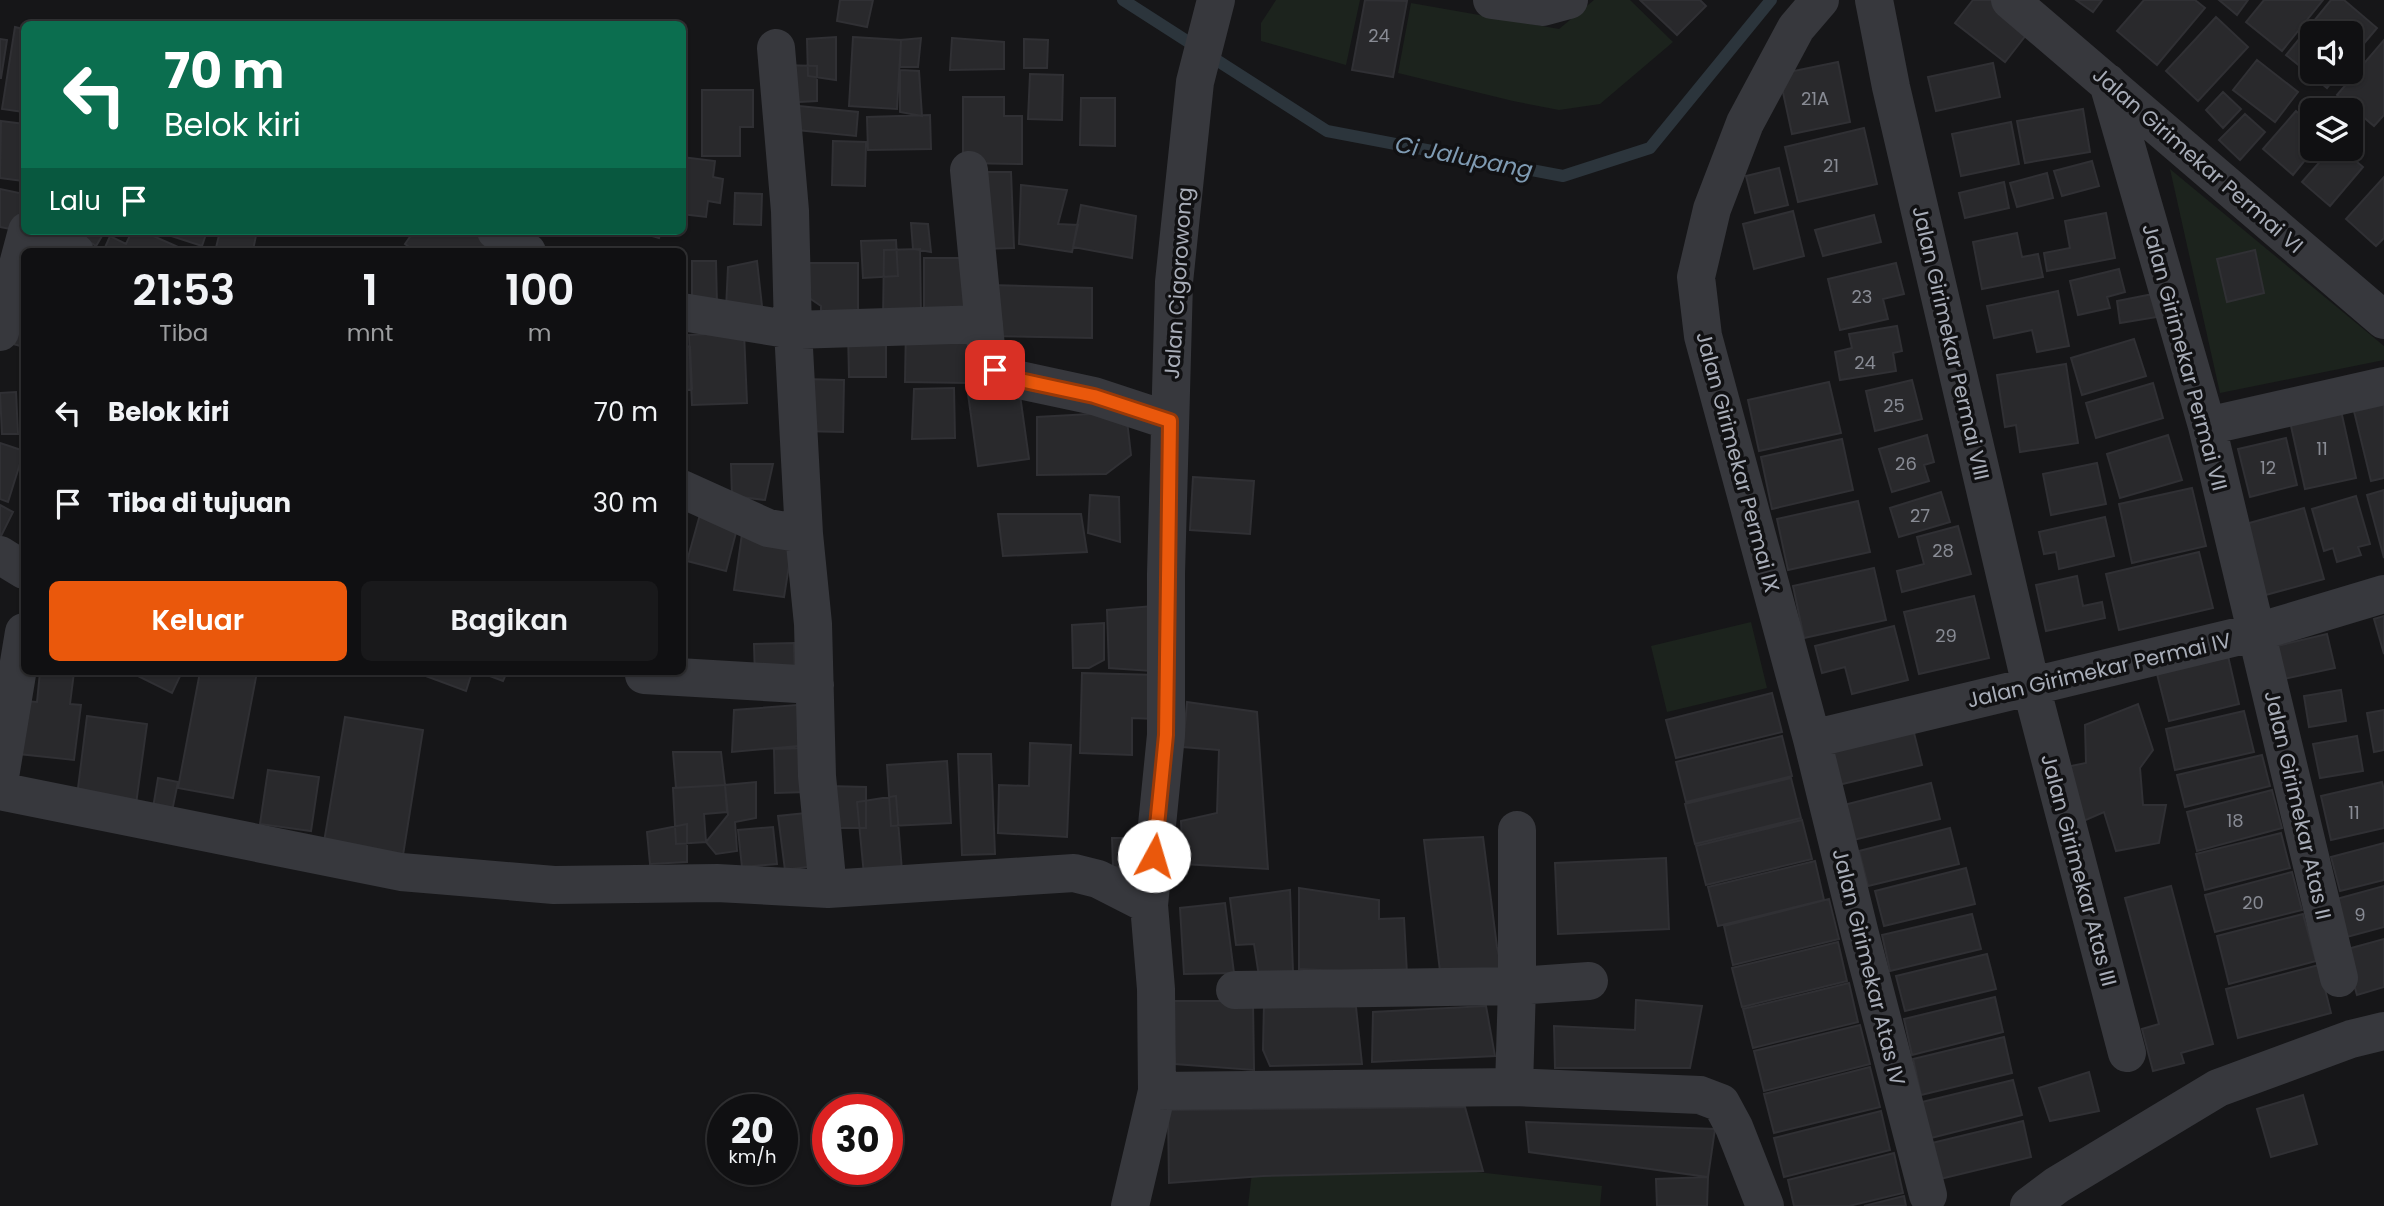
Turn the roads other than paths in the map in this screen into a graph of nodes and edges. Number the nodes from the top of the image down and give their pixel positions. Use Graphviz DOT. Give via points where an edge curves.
graph roads {
  1 [pos="1216,0"];
  2 [pos="1492,0"];
  3 [pos="1569,0"];
  4 [pos="1820,0"];
  5 [pos="1874,0"];
  6 [pos="2010,0"];
  7 [pos="776,48"];
  8 [pos="2108,83"];
  9 [pos="969,170"];
  10 [pos="43,235"];
  11 [pos="502,235"];
  12 [pos="68,248"];
  13 [pos="521,248"];
  14 [pos="21,253"];
  15 [pos="686,313"];
  16 [pos="2384,320"];
  17 [pos="984,324"];
  18 [pos="793,330"];
  19 [pos="0,332"];
  20 [pos="2384,386"];
  21 [pos="1170,421"];
  22 [pos="2207,426"];
  23 [pos="686,491"];
  24 [pos="804,534"];
  25 [pos="0,555"];
  26 [pos="21,568"];
  27 [pos="2384,594"];
  28 [pos="2257,632"];
  29 [pos="21,650"];
  30 [pos="644,675"];
  31 [pos="815,685"];
  32 [pos="2031,686"];
  33 [pos="1812,738"];
  34 [pos="0,776"];
  35 [pos="0,791"];
  36 [pos="1517,830"];
  37 [pos="828,889"];
  38 [pos="1149,905"];
  39 [pos="2339,978"];
  40 [pos="1589,981"];
  41 [pos="1517,986"];
  42 [pos="1235,990"];
  43 [pos="2384,1031"];
  44 [pos="2127,1053"];
  45 [pos="1514,1087"];
  46 [pos="1157,1091"];
  47 [pos="1928,1195"];
  48 [pos="1130,1206"];
  49 [pos="1765,1206"];
  50 [pos="2029,1206"];
  1 -- 21 [label="street, Jalan Cigorowong" via="1195,82 1174,282"];
  2 -- 3 [label="street" via="1543,7"];
  4 -- 33 [label="street, Jalan Girimekar Permai IX" via="1796,28 1745,123 1712,209 1696,277 1703,337"];
  5 -- 32 [label="street, Jalan Girimekar Permai VIII"];
  6 -- 8 [label="street, Jalan Girimekar Permai VI"];
  7 -- 18 [label="street" via="790,211"];
  8 -- 16 [label="street, Jalan Girimekar Permai VI"];
  8 -- 22 [label="street, Jalan Girimekar Permai VII"];
  9 -- 17 [label="street"];
  10 -- 12 [label="street"];
  11 -- 13 [label="street"];
  14 -- 19 [label="street"];
  15 -- 18 [label="street"];
  17 -- 18 [label="street"];
  17 -- 21 [label="street" via="987,357 1001,376 1094,396"];
  18 -- 24 [label="street"];
  20 -- 22 [label="street"];
  21 -- 38 [label="street, Jalan Cigorowong" via="1166,735"];
  22 -- 28 [label="street, Jalan Girimekar Permai VII"];
  23 -- 24 [label="street" via="768,528"];
  24 -- 31 [label="street"];
  25 -- 26 [label="street"];
  27 -- 28 [label="street, Jalan Girimekar Permai IV"];
  28 -- 32 [label="street, Jalan Girimekar Permai IV"];
  28 -- 39 [label="street, Jalan Girimekar Atas II"];
  29 -- 34 [label="street"];
  30 -- 31 [label="street"];
  31 -- 37 [label="street" via="817,776"];
  32 -- 33 [label="street, Jalan Girimekar Permai IV"];
  32 -- 44 [label="street, Jalan Girimekar Atas III"];
  33 -- 47 [label="street, Jalan Girimekar Atas IV"];
  35 -- 37 [label="street" via="401,872 554,885 718,883"];
  36 -- 41 [label="street"];
  37 -- 38 [label="street" via="1074,873 1098,879"];
  38 -- 46 [label="street, Jalan Cigorowong"];
  40 -- 41 [label="street"];
  41 -- 42 [label="street"];
  41 -- 45 [label="street"];
  43 -- 50 [label="street" via="2218,1088"];
  45 -- 46 [label="street"];
  45 -- 49 [label="street" via="1700,1095 1721,1103"];
  46 -- 48 [label="street, Jalan Cigorowong"];
}
